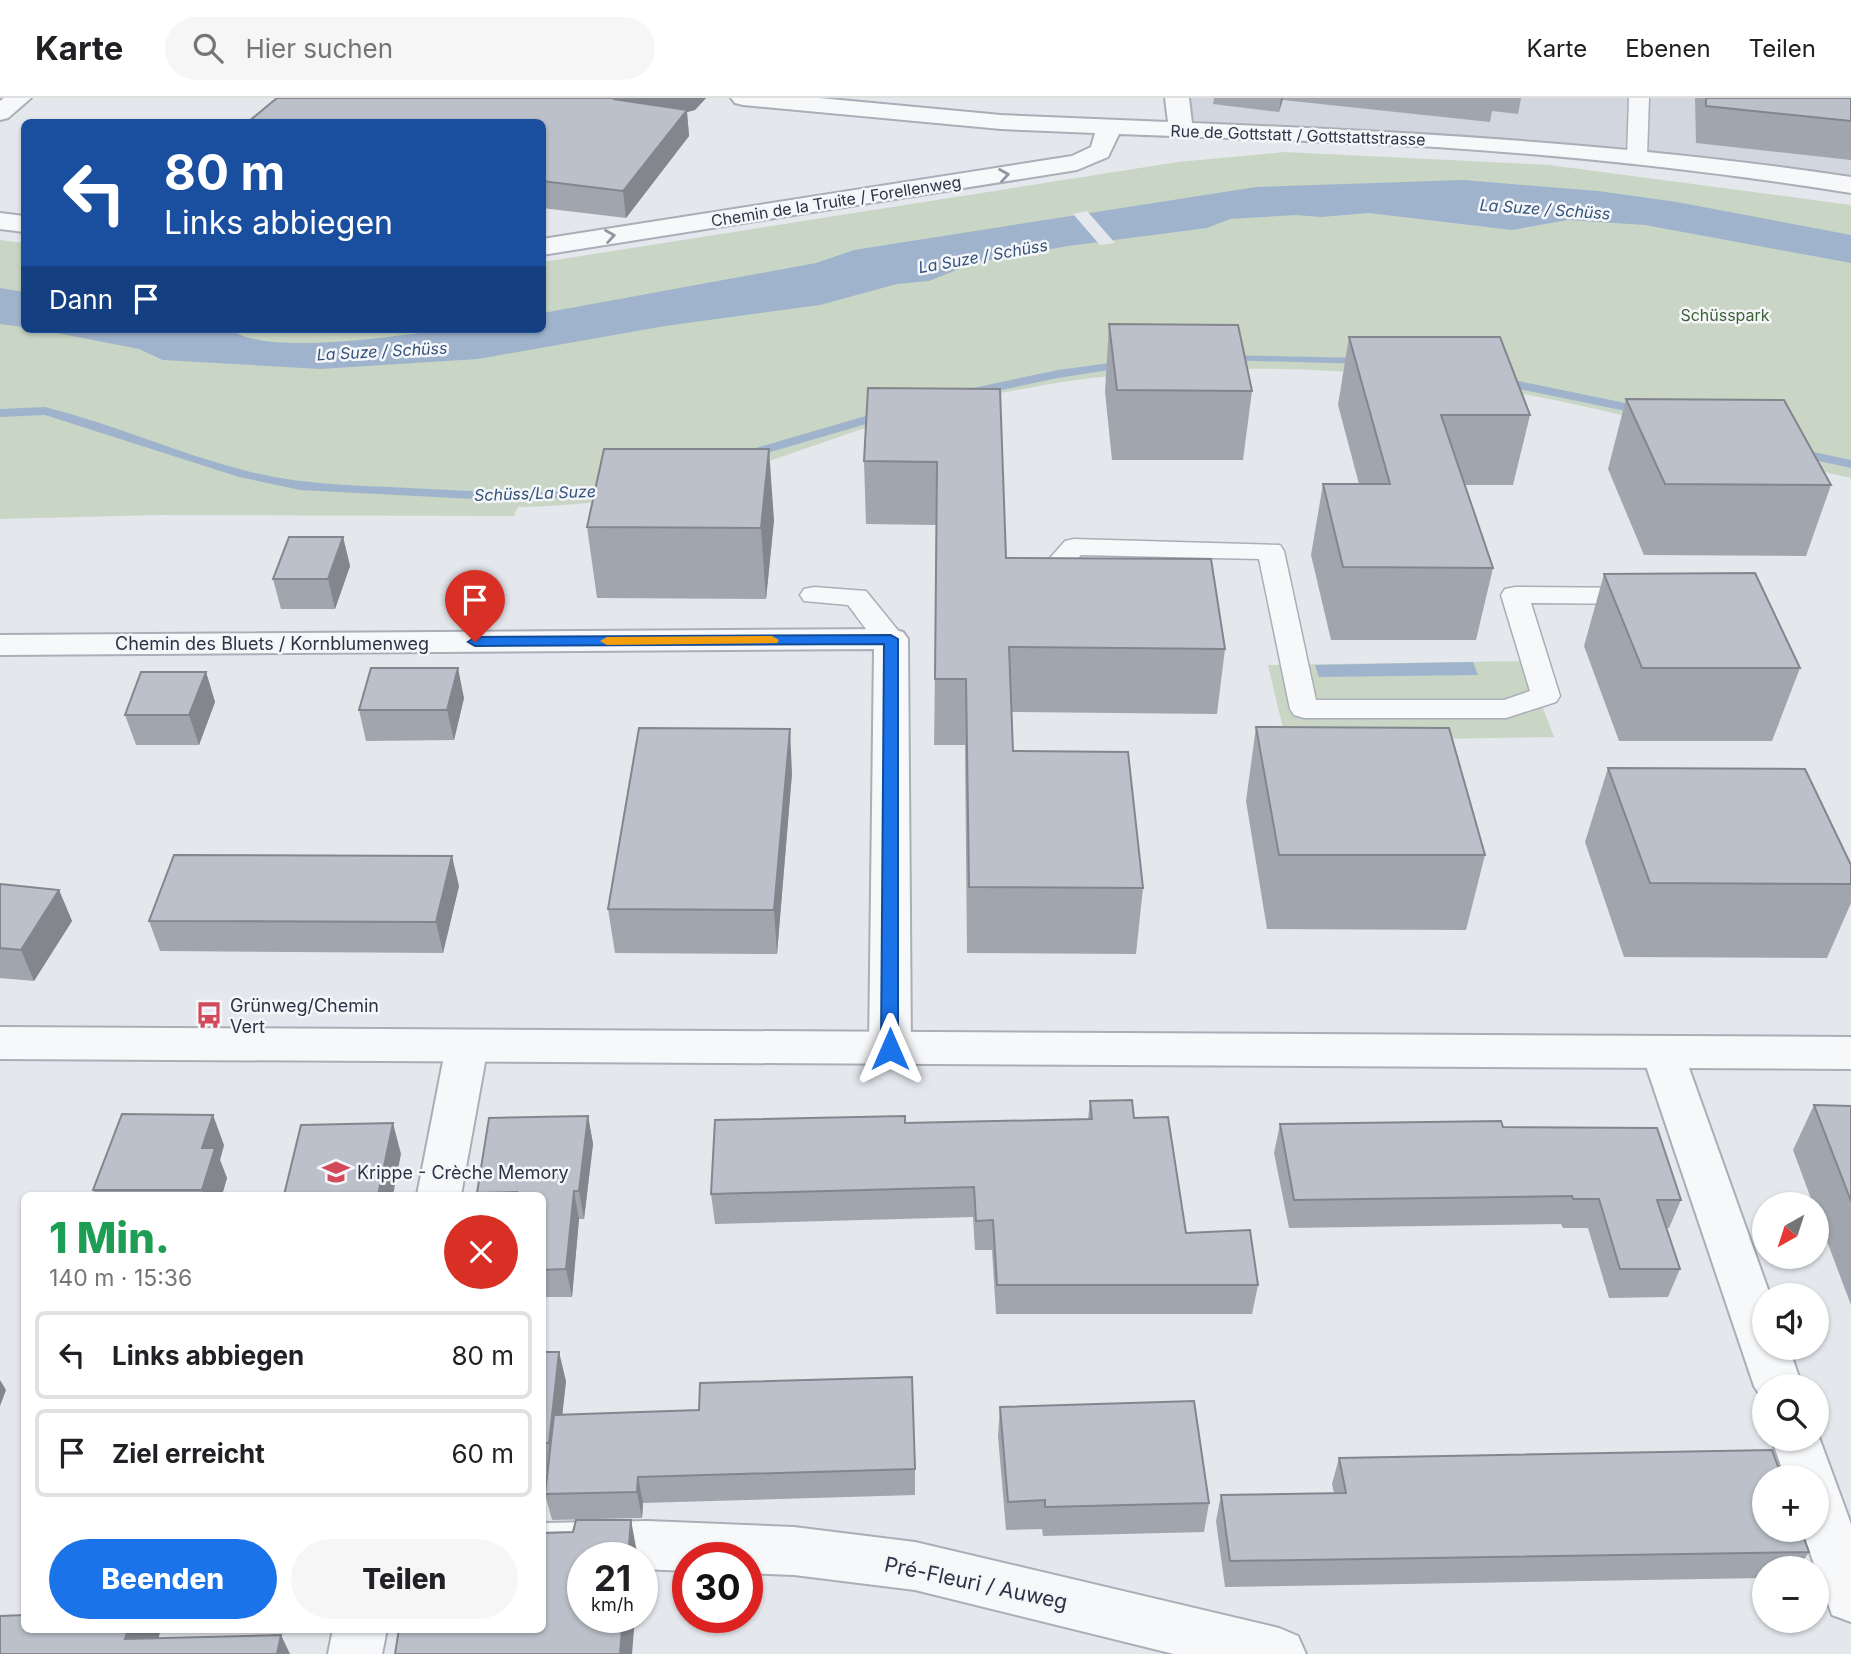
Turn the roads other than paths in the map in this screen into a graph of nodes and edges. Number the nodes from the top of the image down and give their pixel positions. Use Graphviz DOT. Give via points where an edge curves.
graph roads {
  1 [pos="743,98"];
  2 [pos="1177,98"];
  3 [pos="1639,98"];
  4 [pos="1108,128"];
  5 [pos="1181,131"];
  6 [pos="1637,158"];
  7 [pos="1851,186"];
  8 [pos="0,221"];
  9 [pos="21,224"];
  10 [pos="546,246"];
  11 [pos="1044,581"];
  12 [pos="814,595"];
  13 [pos="1665,596"];
  14 [pos="891,639"];
  15 [pos="0,645"];
  16 [pos="0,1043"];
  17 [pos="467,1046"];
  18 [pos="890,1049"];
  19 [pos="1851,1053"];
  20 [pos="1663,1054"];
  21 [pos="440,1192"];
  22 [pos="1752,1311"];
  23 [pos="1829,1534"];
  24 [pos="546,1547"];
  25 [pos="1851,1597"];
  26 [pos="359,1633"];
  27 [pos="355,1654"];
  28 [pos="1279,1654"];
  1 -- 4 [label="street, Rue de Gottstatt / Gottstattstrasse"];
  2 -- 5 [label="street"];
  3 -- 6 [label="lane"];
  4 -- 5 [label="street, Rue de Gottstatt / Gottstattstrasse"];
  10 -- 4 [label="street, Chemin de la Truite / Forellenweg, one-way" via="1077,163 1097,156 1105,147"];
  5 -- 6 [label="street, Rue de Gottstatt / Gottstattstrasse" via="1434,141"];
  6 -- 7 [label="street, Rue de Gottstatt / Gottstattstrasse"];
  8 -- 9 [label="street"];
  11 -- 13 [label="lane" via="1074,547 1271,551 1304,709 1506,709 1546,696 1515,595"];
  12 -- 14 [label="lane" via="856,597"];
  14 -- 15 [label="street, Chemin des Bluets / Kornblumenweg"];
  14 -- 18 [label="street"];
  16 -- 17 [label="street"];
  17 -- 18 [label="street"];
  17 -- 21 [label="street"];
  18 -- 20 [label="street"];
  19 -- 20 [label="street"];
  20 -- 22 [label="street"];
  23 -- 25 [label="street"];
  24 -- 28 [label="street, Pré-Fleuri / Auweg" via="648,1545 794,1551 915,1566"];
  26 -- 27 [label="street"];
}
